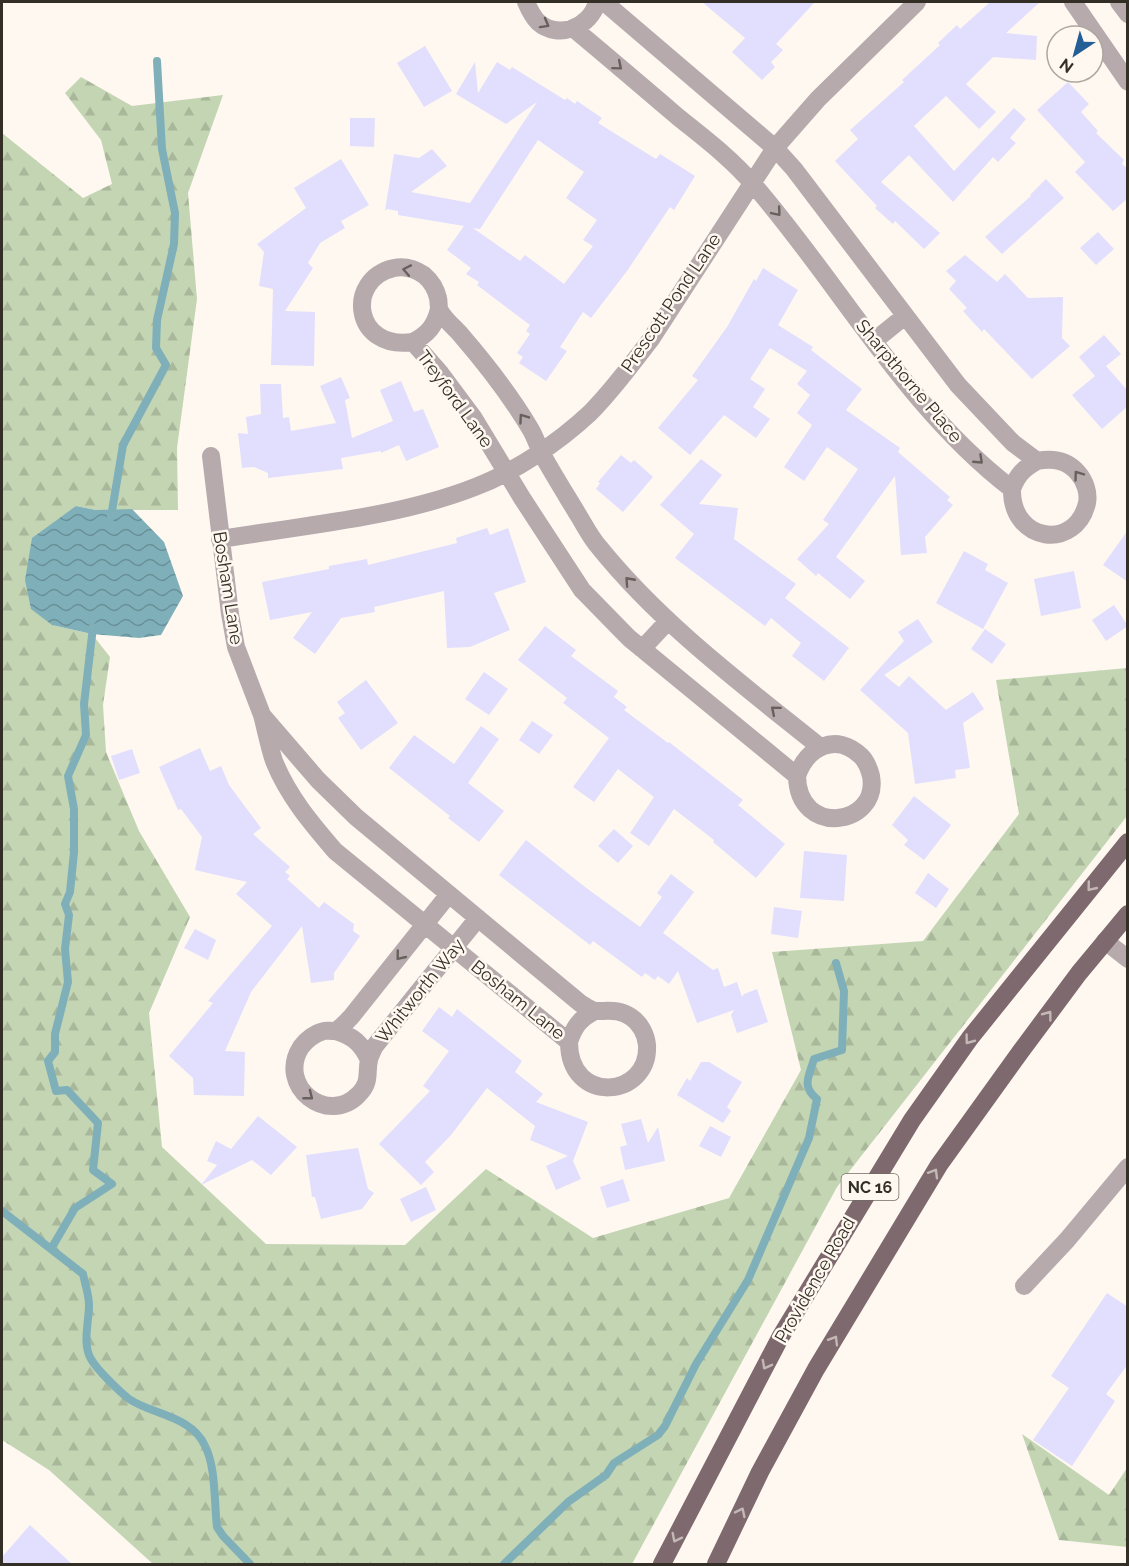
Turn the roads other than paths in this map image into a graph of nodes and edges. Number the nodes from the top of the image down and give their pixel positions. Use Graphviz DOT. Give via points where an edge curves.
graph roads {
  1 [pos="526,2"];
  2 [pos="597,2"];
  3 [pos="604,2"];
  4 [pos="917,2"];
  5 [pos="1073,2"];
  6 [pos="1119,2"];
  7 [pos="1128,14"];
  8 [pos="573,28"];
  9 [pos="1126,76"];
  10 [pos="775,148"];
  11 [pos="751,182"];
  12 [pos="439,309"];
  13 [pos="905,316"];
  14 [pos="874,341"];
  15 [pos="413,342"];
  16 [pos="541,452"];
  17 [pos="211,456"];
  18 [pos="1037,461"];
  19 [pos="506,473"];
  20 [pos="1012,489"];
  21 [pos="220,539"];
  22 [pos="668,621"];
  23 [pos="642,650"];
  24 [pos="262,715"];
  25 [pos="820,747"];
  26 [pos="797,776"];
  27 [pos="1128,842"];
  28 [pos="449,894"];
  29 [pos="1128,915"];
  30 [pos="478,918"];
  31 [pos="425,925"];
  32 [pos="1105,941"];
  33 [pos="454,948"];
  34 [pos="1128,959"];
  35 [pos="595,1011"];
  36 [pos="336,1031"];
  37 [pos="569,1042"];
  38 [pos="369,1060"];
  39 [pos="1128,1167"];
  40 [pos="1024,1286"];
  41 [pos="662,1564"];
  42 [pos="716,1564"];
  1 -- 8 [label="street, one-way" via="538,22 549,28"];
  2 -- 8 [label="street" via="584,24"];
  3 -- 10 [label="street, Sharpthorne Place"];
  4 -- 10 [label="street, Prescott Pond Lane" via="818,99"];
  5 -- 9 [label="street"];
  6 -- 7 [label="street"];
  8 -- 11 [label="street, Sharpthorne Place, one-way" via="721,152"];
  10 -- 11 [label="street, Prescott Pond Lane"];
  10 -- 13 [label="street, Sharpthorne Place"];
  11 -- 14 [label="street, Sharpthorne Place, one-way"];
  11 -- 16 [label="street, Prescott Pond Lane" via="629,368 589,413"];
  12 -- 15 [label="street" via="431,330"];
  12 -- 15 [label="street, Treyford Lane, one-way" via="432,284 417,272 398,267 374,277 362,300 367,326 387,342"];
  16 -- 12 [label="street, Treyford Lane, one-way" via="531,430 481,358"];
  13 -- 14 [label="street"];
  13 -- 18 [label="street, Sharpthorne Place" via="958,385 1013,443"];
  14 -- 20 [label="street, Sharpthorne Place, one-way" via="957,440"];
  15 -- 19 [label="street, Treyford Lane" via="474,417"];
  16 -- 19 [label="street, Prescott Pond Lane"];
  22 -- 16 [label="street, Treyford Lane, one-way" via="597,545"];
  17 -- 21 [label="street, Bosham Lane"];
  18 -- 20 [label="street" via="1021,472"];
  20 -- 18 [label="street, one-way" via="1015,513 1033,531 1057,534 1078,522 1088,499 1081,476 1062,461"];
  19 -- 21 [label="street, Prescott Pond Lane" via="436,500 366,516"];
  19 -- 23 [label="street, Treyford Lane" via="582,590"];
  21 -- 24 [label="street, Bosham Lane" via="236,646"];
  22 -- 23 [label="street"];
  25 -- 22 [label="street, Treyford Lane, one-way"];
  23 -- 26 [label="street, Treyford Lane"];
  24 -- 28 [label="street, Bosham Lane" via="356,817"];
  24 -- 31 [label="street, Bosham Lane" via="273,759 287,790 312,824 335,850"];
  25 -- 26 [label="street" via="801,764"];
  25 -- 26 [label="street" via="844,746 864,759 872,782 864,805 844,818 819,816 802,800"];
  27 -- 41 [label="main road, Providence Road / NC 16, one-way" via="970,1038 912,1120 781,1336"];
  28 -- 30 [label="street, Bosham Lane"];
  28 -- 31 [label="street, Whitworth Way"];
  29 -- 32 [label="main road, NC 16"];
  30 -- 33 [label="street, Whitworth Way"];
  30 -- 35 [label="street, Bosham Lane" via="580,1003"];
  31 -- 33 [label="street, Bosham Lane"];
  31 -- 36 [label="street, Whitworth Way, one-way"];
  32 -- 34 [label="street"];
  42 -- 32 [label="main road, NC 16, one-way" via="816,1369 939,1165"];
  33 -- 37 [label="street, Bosham Lane"];
  33 -- 38 [label="street, Whitworth Way" via="375,1047"];
  35 -- 37 [label="street" via="578,1023"];
  35 -- 37 [label="street, Bosham Lane" via="622,1012 642,1029 647,1042 646,1056 637,1074 621,1085 595,1086 574,1068"];
  36 -- 38 [label="street" via="357,1040"];
  36 -- 38 [label="street, Whitworth Way, one-way" via="312,1036 296,1056 296,1080 307,1096 323,1105 348,1102 366,1085"];
  39 -- 40 [label="street"];
}
